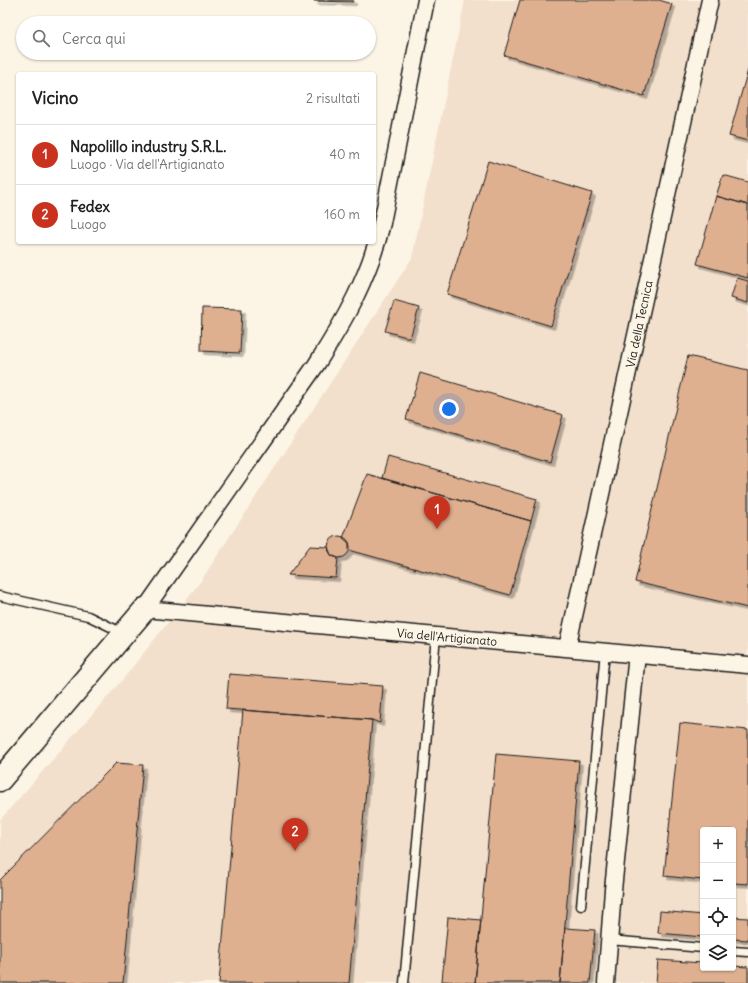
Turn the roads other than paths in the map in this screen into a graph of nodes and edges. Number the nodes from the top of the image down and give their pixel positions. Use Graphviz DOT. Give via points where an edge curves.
graph roads {
  1 [pos="426,0"];
  2 [pos="710,0"];
  3 [pos="0,596"];
  4 [pos="145,609"];
  5 [pos="124,634"];
  6 [pos="436,636"];
  7 [pos="567,648"];
  8 [pos="605,651"];
  9 [pos="637,654"];
  10 [pos="748,665"];
  11 [pos="0,780"];
  12 [pos="581,906"];
  13 [pos="609,940"];
  14 [pos="700,948"];
  15 [pos="736,951"];
  16 [pos="748,952"];
  17 [pos="404,983"];
  18 [pos="606,983"];
  1 -- 4 [label="street" via="382,223 362,285 319,359"];
  2 -- 7 [label="street, Via della Tecnica"];
  3 -- 5 [label="lane" via="88,616"];
  4 -- 5 [label="street"];
  4 -- 6 [label="street, Via dell'Artigianato"];
  5 -- 11 [label="street"];
  6 -- 7 [label="street, Via dell'Artigianato"];
  6 -- 17 [label="lane"];
  7 -- 8 [label="street, Via dell'Artigianato"];
  8 -- 9 [label="street, Via dell'Artigianato"];
  8 -- 12 [label="lane"];
  9 -- 10 [label="street, Via dell'Artigianato"];
  9 -- 13 [label="street"];
  13 -- 14 [label="lane"];
  13 -- 18 [label="street"];
  15 -- 16 [label="lane"];
}
